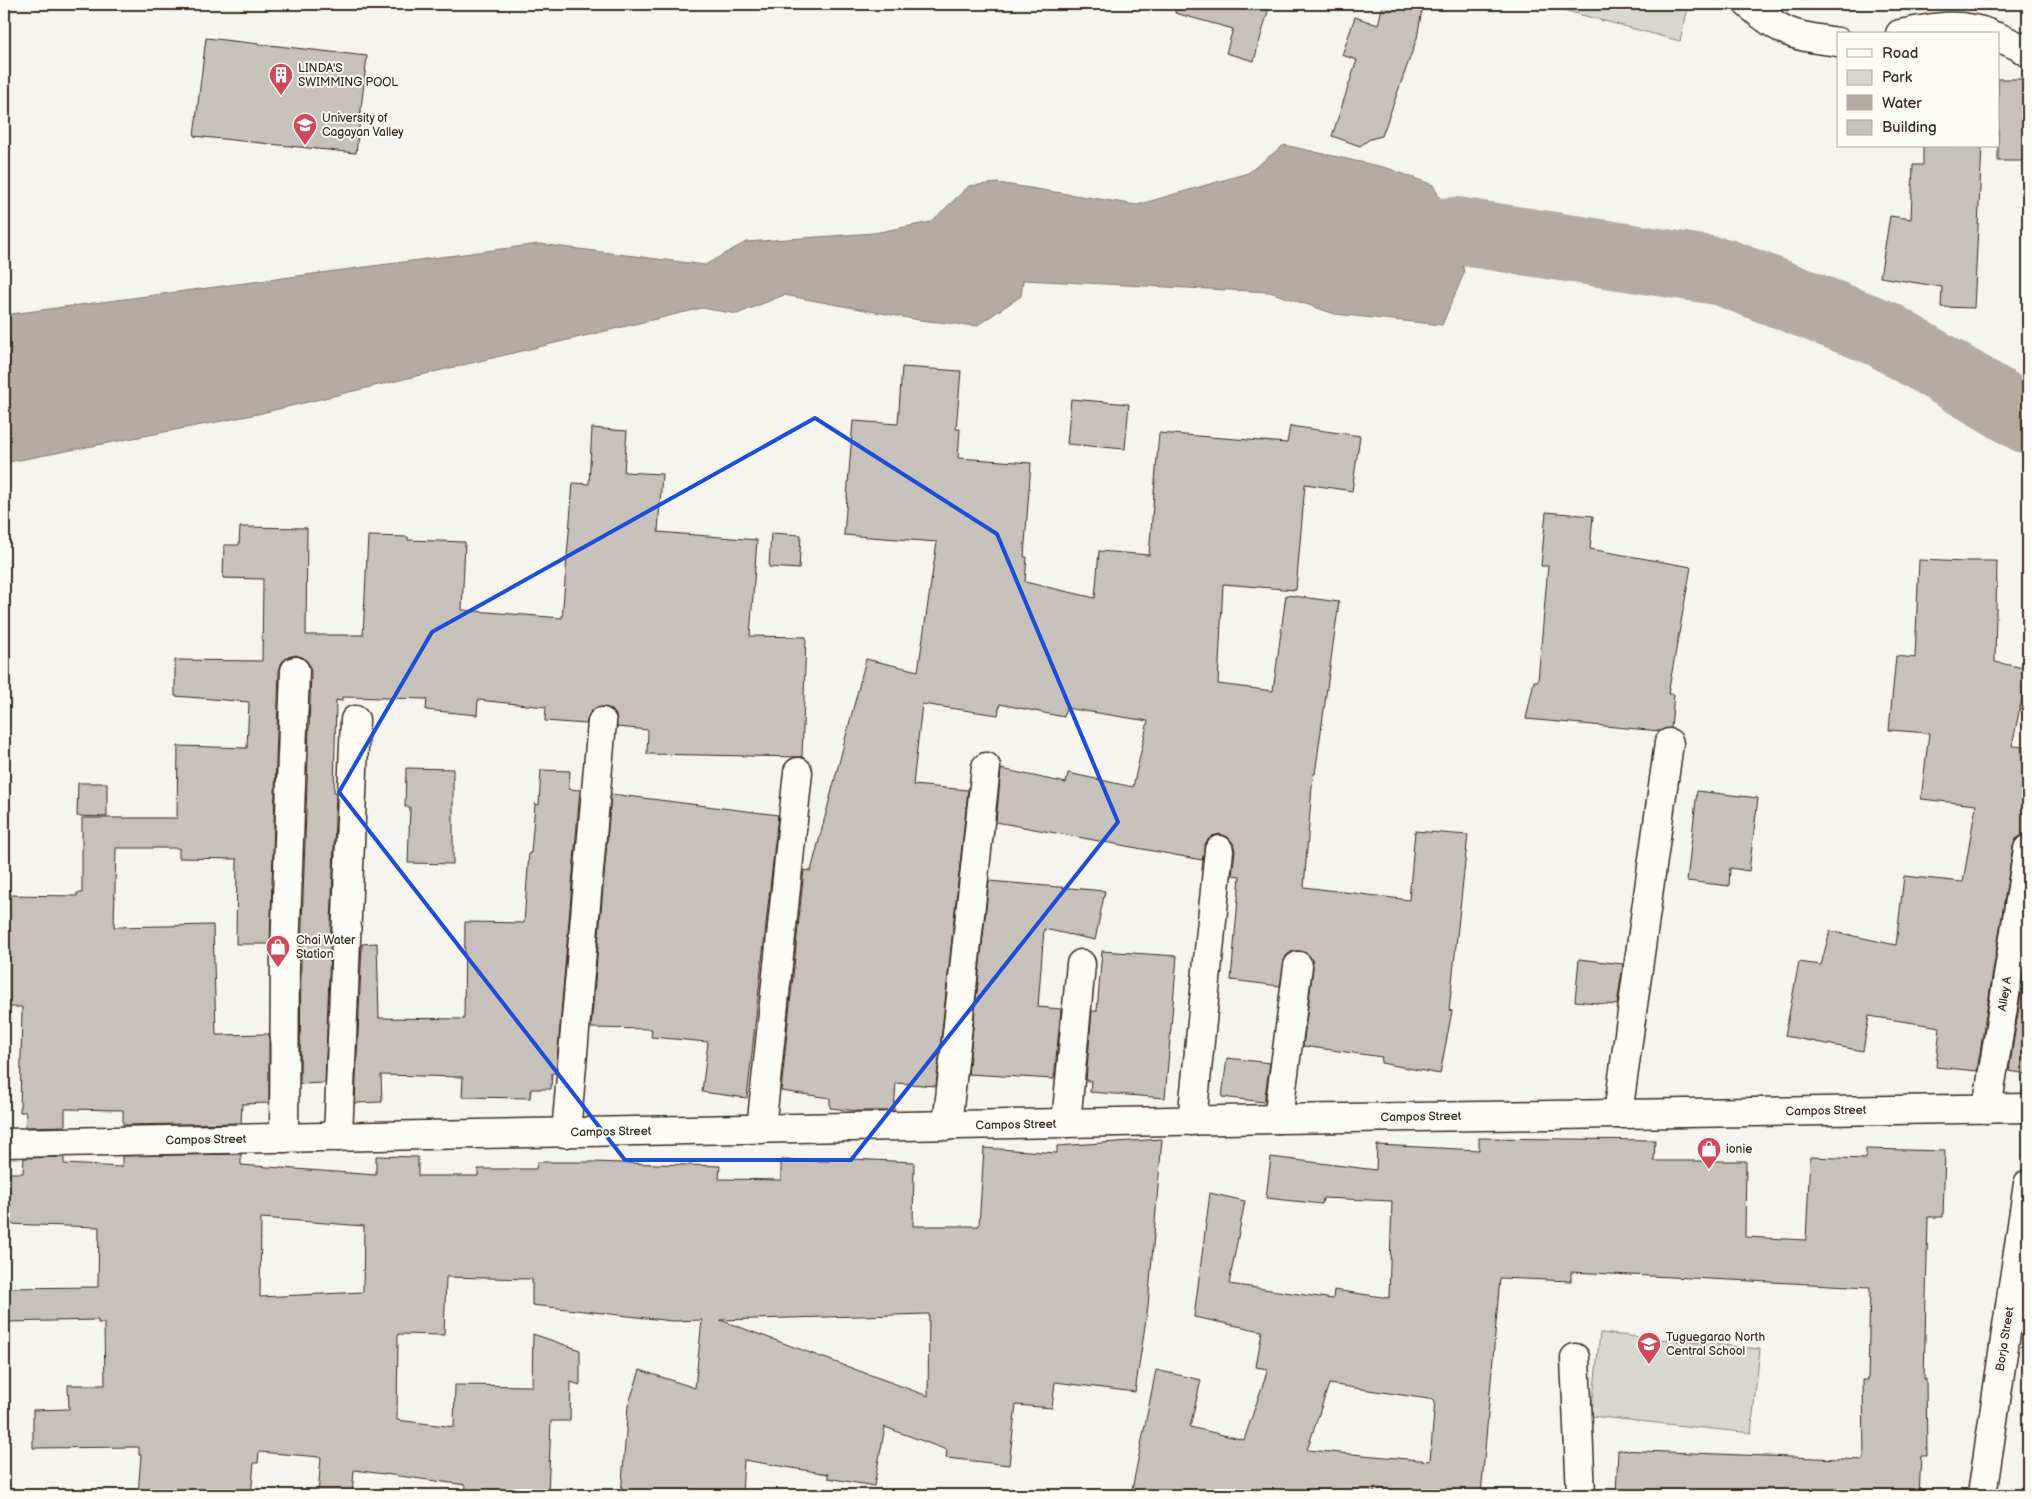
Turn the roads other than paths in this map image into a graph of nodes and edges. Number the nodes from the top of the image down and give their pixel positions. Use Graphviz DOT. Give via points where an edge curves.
graph roads {
  1 [pos="1748,4"];
  2 [pos="1944,15"];
  3 [pos="1905,32"];
  4 [pos="1985,32"];
  5 [pos="2000,39"];
  6 [pos="1837,42"];
  7 [pos="2028,53"];
  8 [pos="294,671"];
  9 [pos="355,720"];
  10 [pos="602,722"];
  11 [pos="1669,743"];
  12 [pos="986,767"];
  13 [pos="798,772"];
  14 [pos="2028,849"];
  15 [pos="1219,850"];
  16 [pos="1081,964"];
  17 [pos="1298,966"];
  18 [pos="2028,1108"];
  19 [pos="1987,1109"];
  20 [pos="1618,1114"];
  21 [pos="1278,1119"];
  22 [pos="1192,1121"];
  23 [pos="1066,1124"];
  24 [pos="947,1126"];
  25 [pos="761,1129"];
  26 [pos="566,1133"];
  27 [pos="338,1137"];
  28 [pos="284,1138"];
  29 [pos="4,1143"];
  30 [pos="2028,1184"];
  31 [pos="1575,1358"];
  32 [pos="1581,1495"];
  33 [pos="1982,1495"];
  1 -- 6 [label="street" via="1774,27 1803,38"];
  2 -- 3 [label="street"];
  2 -- 4 [label="street"];
  5 -- 7 [label="street"];
  8 -- 28 [label="street" via="285,953"];
  9 -- 27 [label="street"];
  10 -- 26 [label="street"];
  11 -- 20 [label="street"];
  12 -- 24 [label="street"];
  13 -- 25 [label="street"];
  14 -- 19 [label="street, Alley A"];
  15 -- 22 [label="street"];
  16 -- 23 [label="street"];
  17 -- 21 [label="street"];
  18 -- 19 [label="street, Campos Street"];
  19 -- 20 [label="street, Campos Street"];
  20 -- 21 [label="street, Campos Street"];
  21 -- 22 [label="street, Campos Street"];
  22 -- 23 [label="street, Campos Street"];
  23 -- 24 [label="street, Campos Street"];
  24 -- 25 [label="street, Campos Street"];
  25 -- 26 [label="street, Campos Street"];
  26 -- 27 [label="street, Campos Street"];
  27 -- 28 [label="street, Campos Street"];
  28 -- 29 [label="street, Campos Street"];
  30 -- 33 [label="street, Borja Street"];
  31 -- 32 [label="street"];
}
